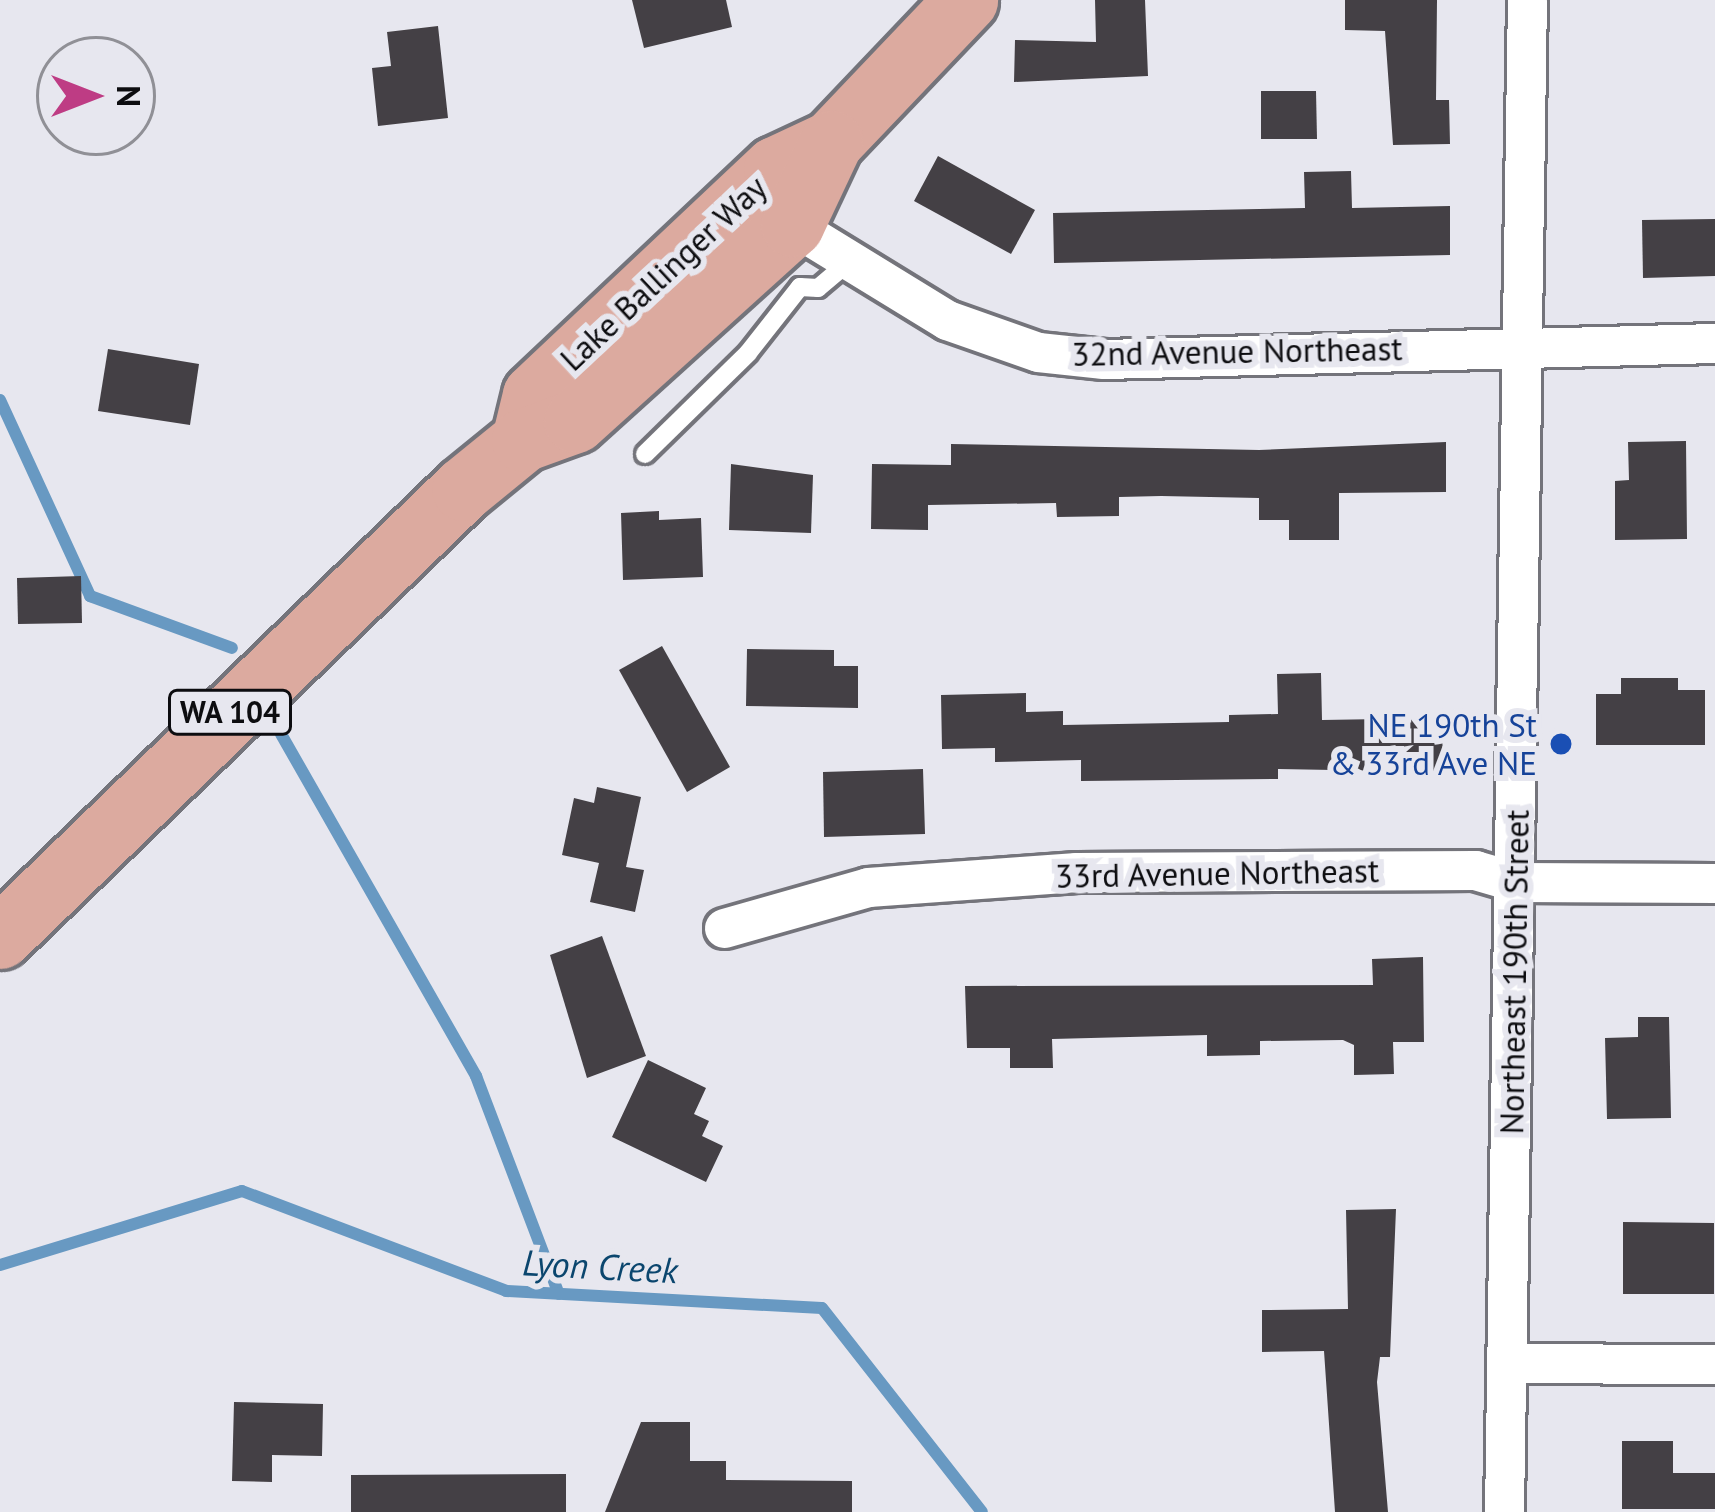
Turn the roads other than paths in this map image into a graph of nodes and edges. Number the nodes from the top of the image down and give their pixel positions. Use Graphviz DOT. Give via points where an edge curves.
graph roads {
  1 [pos="966,0"];
  2 [pos="1527,0"];
  3 [pos="831,142"];
  4 [pos="792,225"];
  5 [pos="850,261"];
  6 [pos="1715,343"];
  7 [pos="1522,345"];
  8 [pos="523,440"];
  9 [pos="645,454"];
  10 [pos="1516,882"];
  11 [pos="1715,883"];
  12 [pos="724,928"];
  13 [pos="0,937"];
  14 [pos="1506,1363"];
  15 [pos="1715,1364"];
  16 [pos="1504,1512"];
  1 -- 3 [label="main road, WA 104"];
  2 -- 7 [label="street, Northeast 190th Street"];
  3 -- 4 [label="main road, Lake Ballinger Way / WA 104"];
  3 -- 8 [label="main road, Lake Ballinger Way / WA 104" via="775,168 534,395"];
  4 -- 5 [label="street, 32nd Avenue Northeast"];
  4 -- 8 [label="main road, Lake Ballinger Way / WA 104" via="575,421"];
  5 -- 7 [label="street, 32nd Avenue Northeast" via="946,320 1038,352 1104,359"];
  5 -- 9 [label="lane" via="818,288 800,287 748,353"];
  6 -- 7 [label="street, 32nd Avenue Northeast"];
  7 -- 10 [label="street, Northeast 190th Street"];
  8 -- 13 [label="main road, Lake Ballinger Way / WA 104" via="320,623"];
  10 -- 11 [label="street, 33rd Avenue Northeast"];
  10 -- 12 [label="street, 33rd Avenue Northeast" via="1475,871 1076,872 868,887"];
  10 -- 14 [label="street, Northeast 190th Street"];
  14 -- 15 [label="street"];
  14 -- 16 [label="street, Northeast 190th Street"];
}
